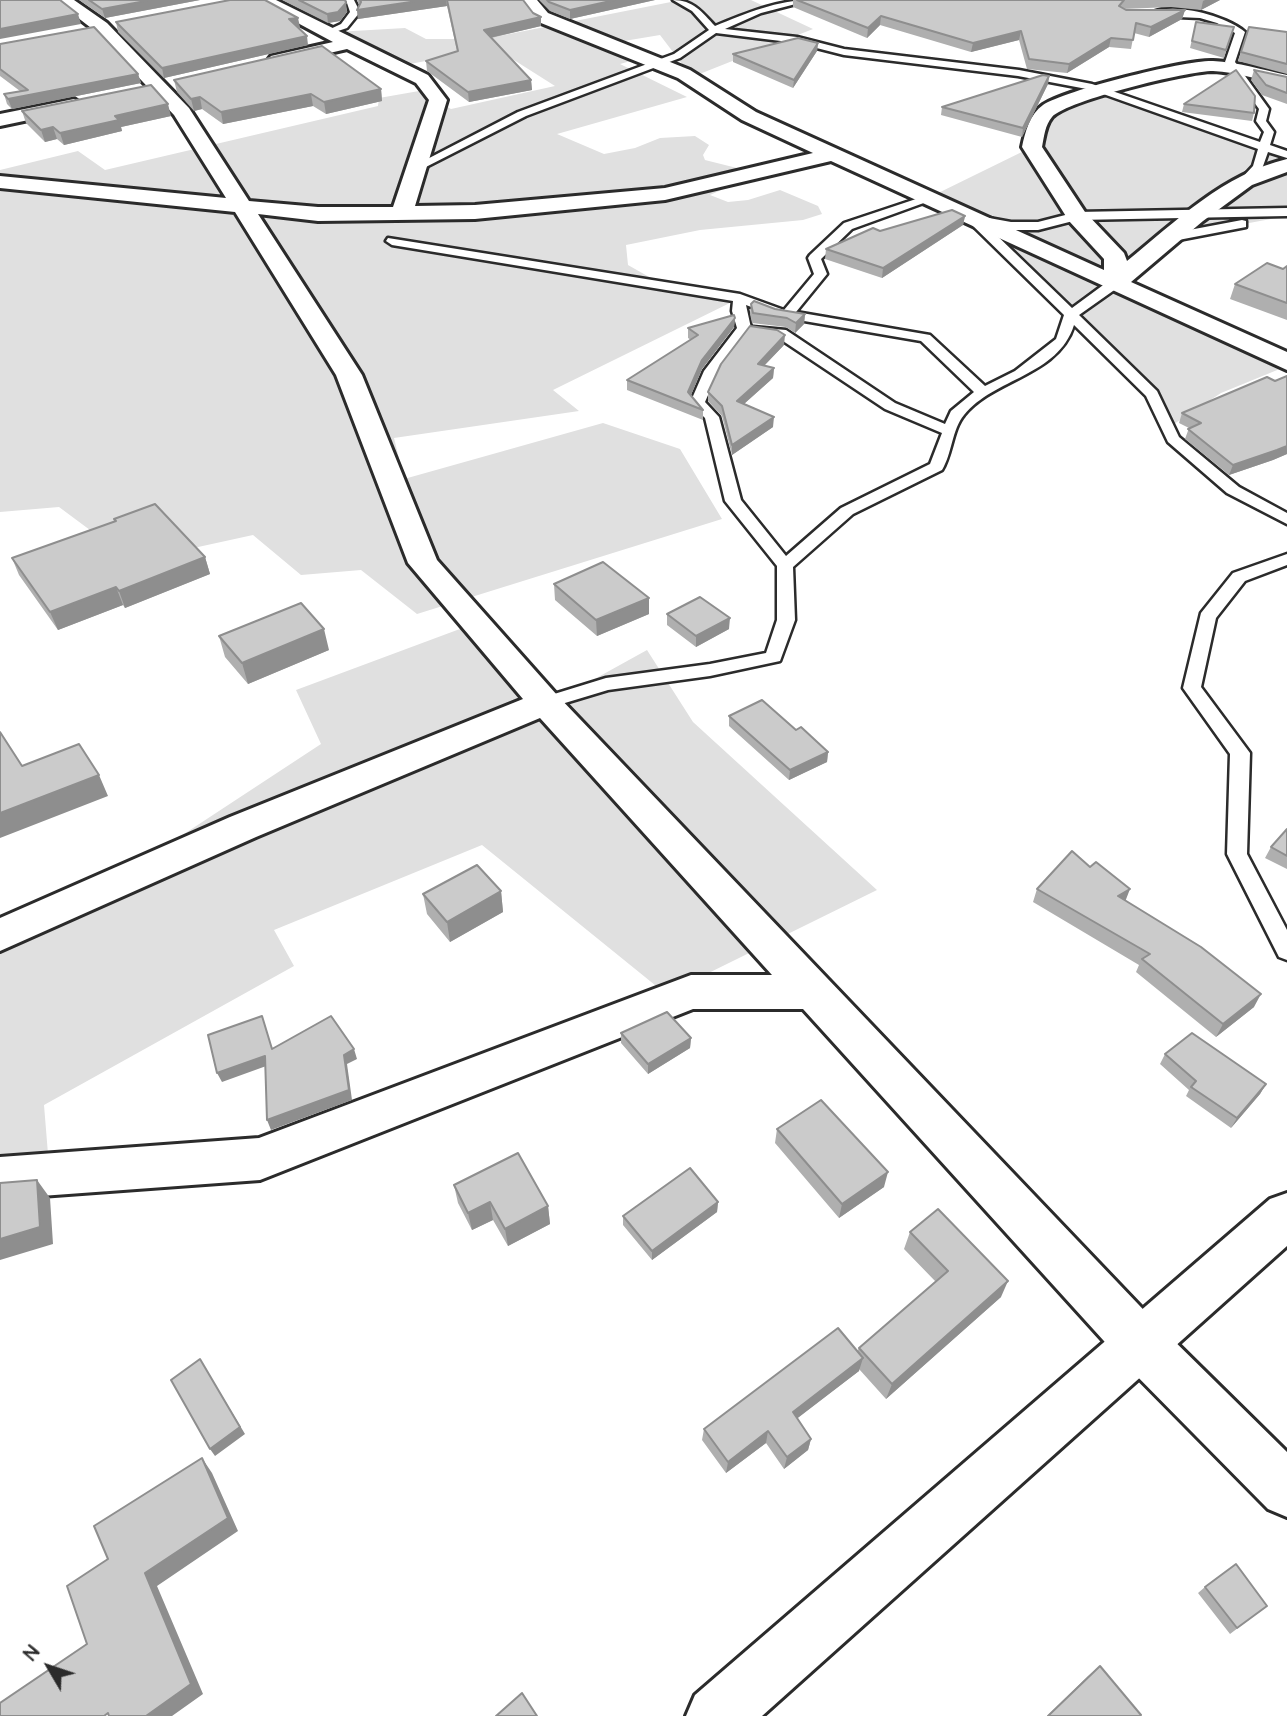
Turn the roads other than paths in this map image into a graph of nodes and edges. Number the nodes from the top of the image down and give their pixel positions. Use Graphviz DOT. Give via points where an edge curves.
graph roads {
  1 [pos="63,0"];
  2 [pos="263,0"];
  3 [pos="350,0"];
  4 [pos="528,0"];
  5 [pos="677,0"];
  6 [pos="807,0"];
  7 [pos="1143,13"];
  8 [pos="714,30"];
  9 [pos="329,33"];
  10 [pos="349,43"];
  11 [pos="656,63"];
  12 [pos="254,65"];
  13 [pos="1239,72"];
  14 [pos="1287,80"];
  15 [pos="1104,91"];
  16 [pos="93,101"];
  17 [pos="0,120"];
  18 [pos="1264,147"];
  19 [pos="834,155"];
  20 [pos="1287,155"];
  21 [pos="1287,166"];
  22 [pos="416,168"];
  23 [pos="1245,181"];
  24 [pos="0,182"];
  25 [pos="928,198"];
  26 [pos="243,207"];
  27 [pos="402,213"];
  28 [pos="1287,214"];
  29 [pos="1077,216"];
  30 [pos="1195,216"];
  31 [pos="971,217"];
  32 [pos="1168,239"];
  33 [pos="392,241"];
  34 [pos="1115,284"];
  35 [pos="740,298"];
  36 [pos="786,314"];
  37 [pos="1070,316"];
  38 [pos="744,328"];
  39 [pos="1287,362"];
  40 [pos="983,392"];
  41 [pos="949,431"];
  42 [pos="1287,519"];
  43 [pos="1287,559"];
  44 [pos="785,566"];
  45 [pos="545,703"];
  46 [pos="0,935"];
  47 [pos="1287,951"];
  48 [pos="814,992"];
  49 [pos="0,1178"];
  50 [pos="1287,1215"];
  51 [pos="1141,1344"];
  52 [pos="1287,1490"];
  53 [pos="716,1716"];
  1 -- 26 [label="street" via="101,27 182,112"];
  2 -- 9 [label="street"];
  3 -- 9 [label="lane" via="355,12 344,26"];
  4 -- 11 [label="street" via="542,17"];
  5 -- 8 [label="lane" via="695,9"];
  6 -- 8 [label="lane" via="758,11"];
  7 -- 13 [label="lane" via="1203,14 1226,22 1240,32 1230,62"];
  8 -- 11 [label="lane"];
  8 -- 15 [label="lane" via="797,40 844,52 1019,73 1044,82 1070,82"];
  9 -- 10 [label="street"];
  10 -- 12 [label="street"];
  10 -- 22 [label="street" via="422,79 438,100"];
  11 -- 19 [label="street" via="684,74 749,116"];
  11 -- 22 [label="lane" via="522,114"];
  13 -- 14 [label="street"];
  13 -- 15 [label="street" via="1194,67"];
  13 -- 18 [label="lane" via="1264,109 1261,121 1269,132"];
  15 -- 18 [label="lane"];
  15 -- 29 [label="street" via="1049,109 1034,131 1032,147"];
  16 -- 17 [label="street"];
  18 -- 20 [label="lane"];
  18 -- 23 [label="lane" via="1258,167"];
  19 -- 25 [label="street"];
  19 -- 27 [label="street" via="665,194 474,212"];
  21 -- 23 [label="street"];
  22 -- 27 [label="street"];
  23 -- 30 [label="street"];
  24 -- 26 [label="street"];
  25 -- 31 [label="street"];
  25 -- 36 [label="lane" via="848,226 814,258 821,274"];
  26 -- 27 [label="street" via="318,214"];
  26 -- 45 [label="street" via="349,375 424,563"];
  28 -- 30 [label="lane"];
  28 -- 32 [label="lane"];
  29 -- 30 [label="lane"];
  29 -- 31 [label="lane" via="1038,226"];
  29 -- 34 [label="street" via="1116,258"];
  30 -- 32 [label="street"];
  31 -- 34 [label="street"];
  31 -- 37 [label="lane"];
  32 -- 34 [label="street"];
  33 -- 35 [label="lane"];
  34 -- 37 [label="lane"];
  34 -- 39 [label="street"];
  35 -- 36 [label="lane"];
  35 -- 38 [label="lane" via="738,311"];
  36 -- 40 [label="lane" via="925,338"];
  37 -- 40 [label="lane" via="1062,341 1020,374"];
  37 -- 42 [label="lane" via="1152,394 1173,439 1233,490"];
  38 -- 41 [label="lane" via="781,333 890,406"];
  38 -- 44 [label="lane" via="712,371 697,403 712,417 733,500"];
  40 -- 41 [label="lane" via="956,414"];
  41 -- 44 [label="lane" via="937,467 847,511"];
  43 -- 47 [label="lane" via="1239,577 1207,617 1192,688 1240,753 1237,854"];
  44 -- 45 [label="lane" via="786,620 774,657 606,684"];
  45 -- 46 [label="street" via="243,827"];
  45 -- 48 [label="street"];
  48 -- 49 [label="street" via="691,992 260,1158"];
  48 -- 51 [label="street"];
  50 -- 51 [label="street"];
  51 -- 52 [label="street"];
  51 -- 53 [label="street"];
}
